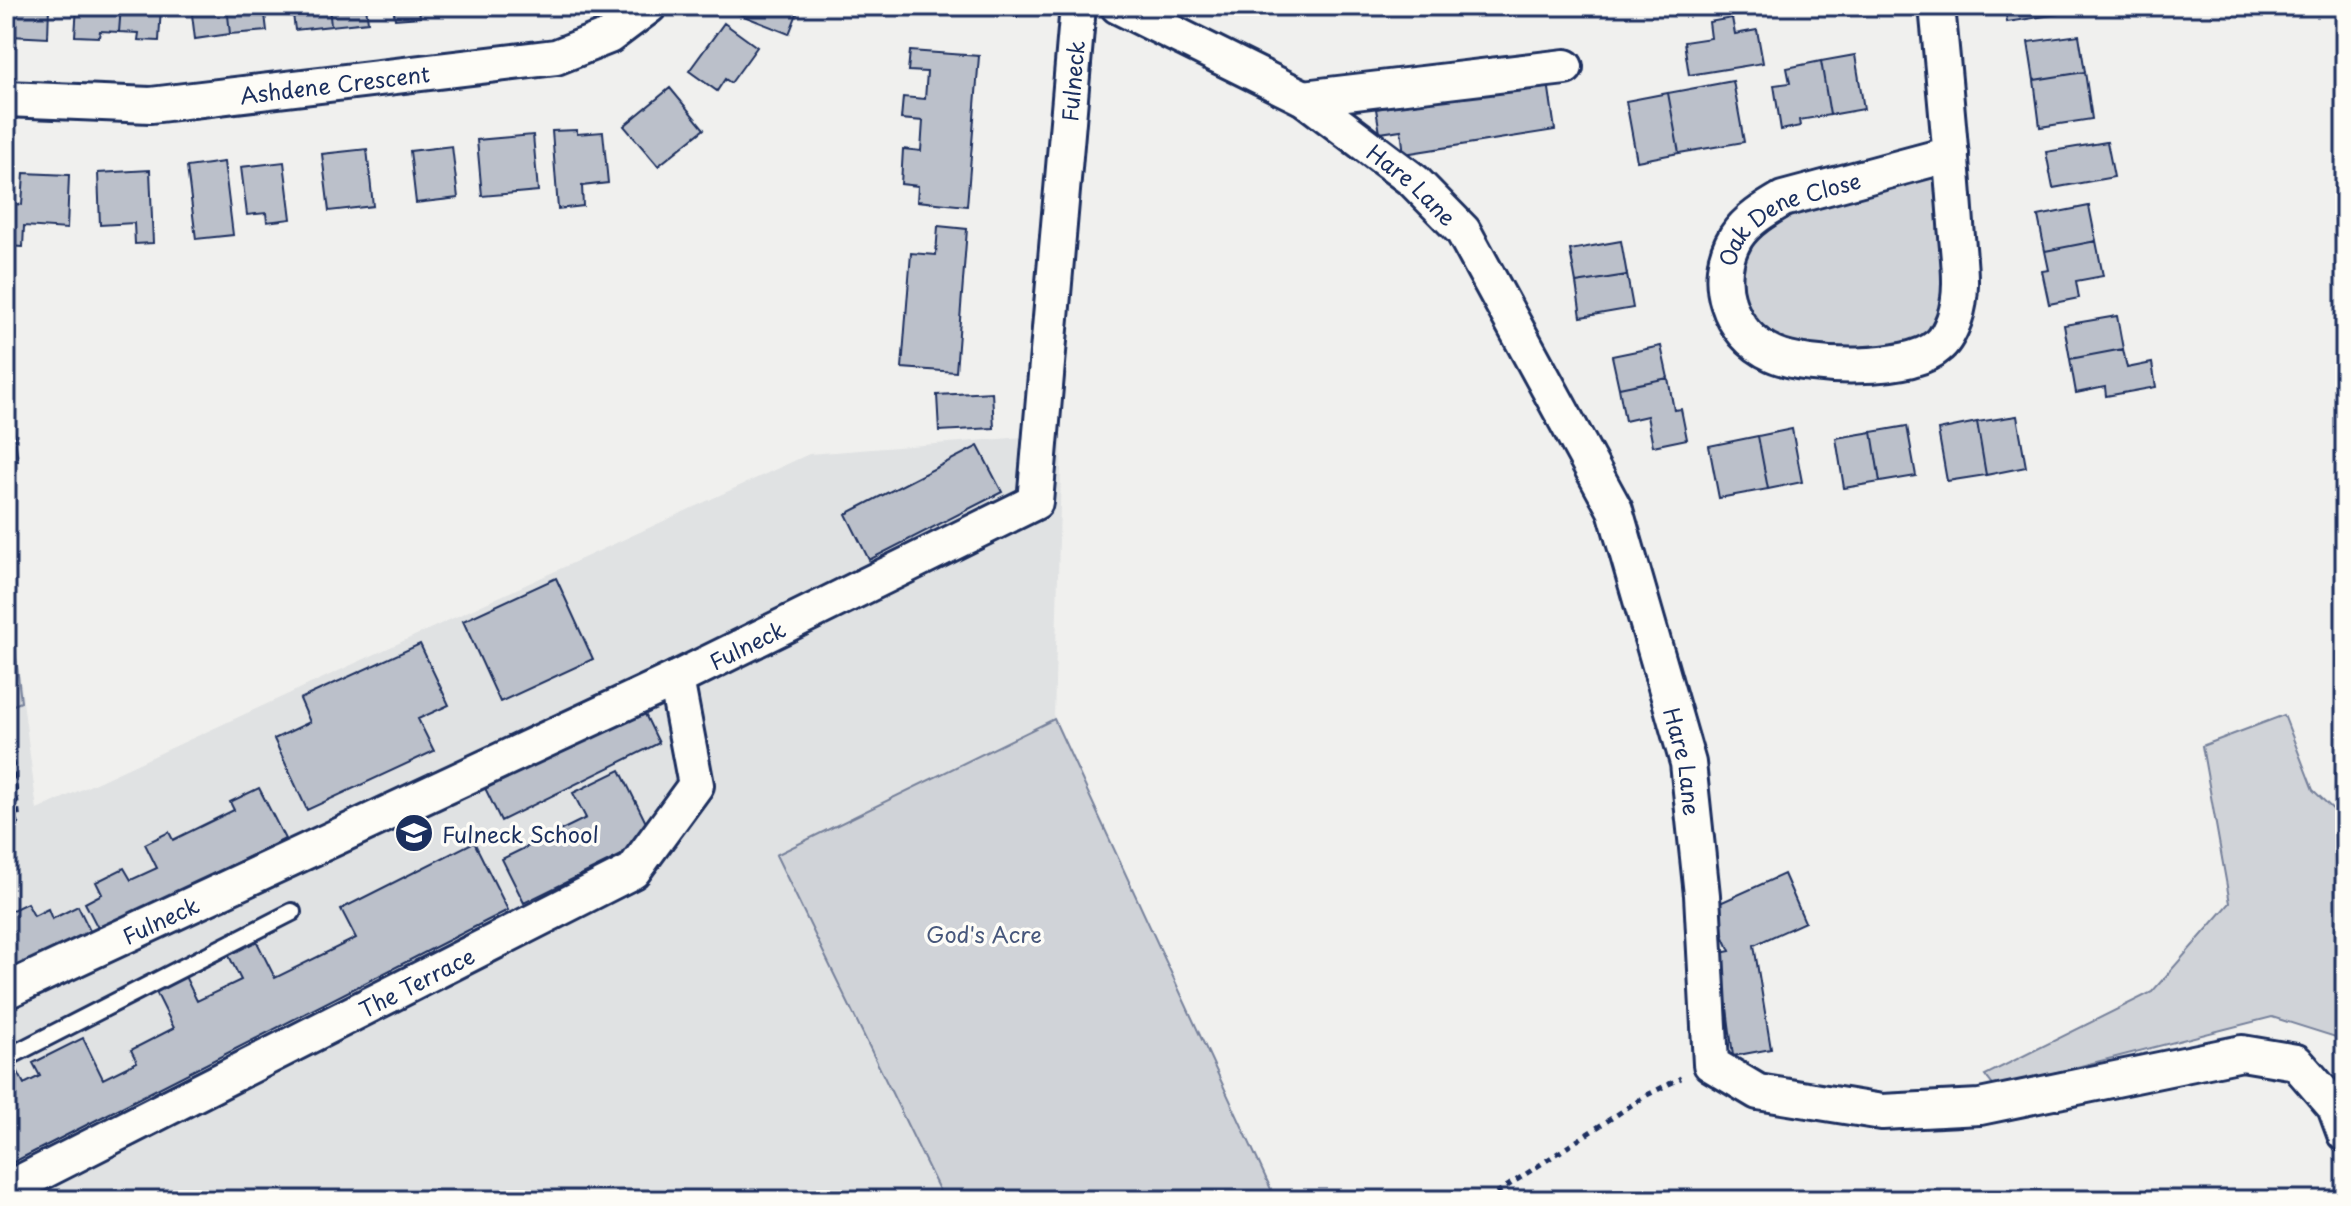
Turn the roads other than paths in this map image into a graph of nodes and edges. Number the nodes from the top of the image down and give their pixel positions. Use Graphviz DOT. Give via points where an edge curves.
graph roads {
  1 [pos="649,6"];
  2 [pos="1078,6"];
  3 [pos="1118,6"];
  4 [pos="1937,6"];
  5 [pos="1565,67"];
  6 [pos="1304,98"];
  7 [pos="6,99"];
  8 [pos="1951,154"];
  9 [pos="676,679"];
  10 [pos="292,912"];
  11 [pos="6,991"];
  12 [pos="6,1058"];
  13 [pos="2345,1134"];
  14 [pos="6,1190"];
  1 -- 7 [label="street, Ashdene Crescent" via="609,36 556,57 151,105"];
  2 -- 9 [label="street, Fulneck" via="1035,502"];
  3 -- 6 [label="street, Hare Lane"];
  4 -- 8 [label="street, Oak Dene Close"];
  5 -- 6 [label="street"];
  6 -- 13 [label="street, Hare Lane" via="1414,181 1463,231 1615,510 1688,763 1711,1064 1758,1092 1882,1112 1980,1107 2242,1053 2296,1062 2335,1107"];
  8 -- 8 [label="street, Oak Dene Close" via="1960,299 1939,346 1920,357 1853,365 1801,363 1771,354 1748,337 1731,315 1723,263 1737,235 1758,214 1783,199"];
  9 -- 11 [label="street, Fulneck"];
  9 -- 14 [label="street, The Terrace" via="696,785 633,871"];
  10 -- 12 [label="lane"];
}
